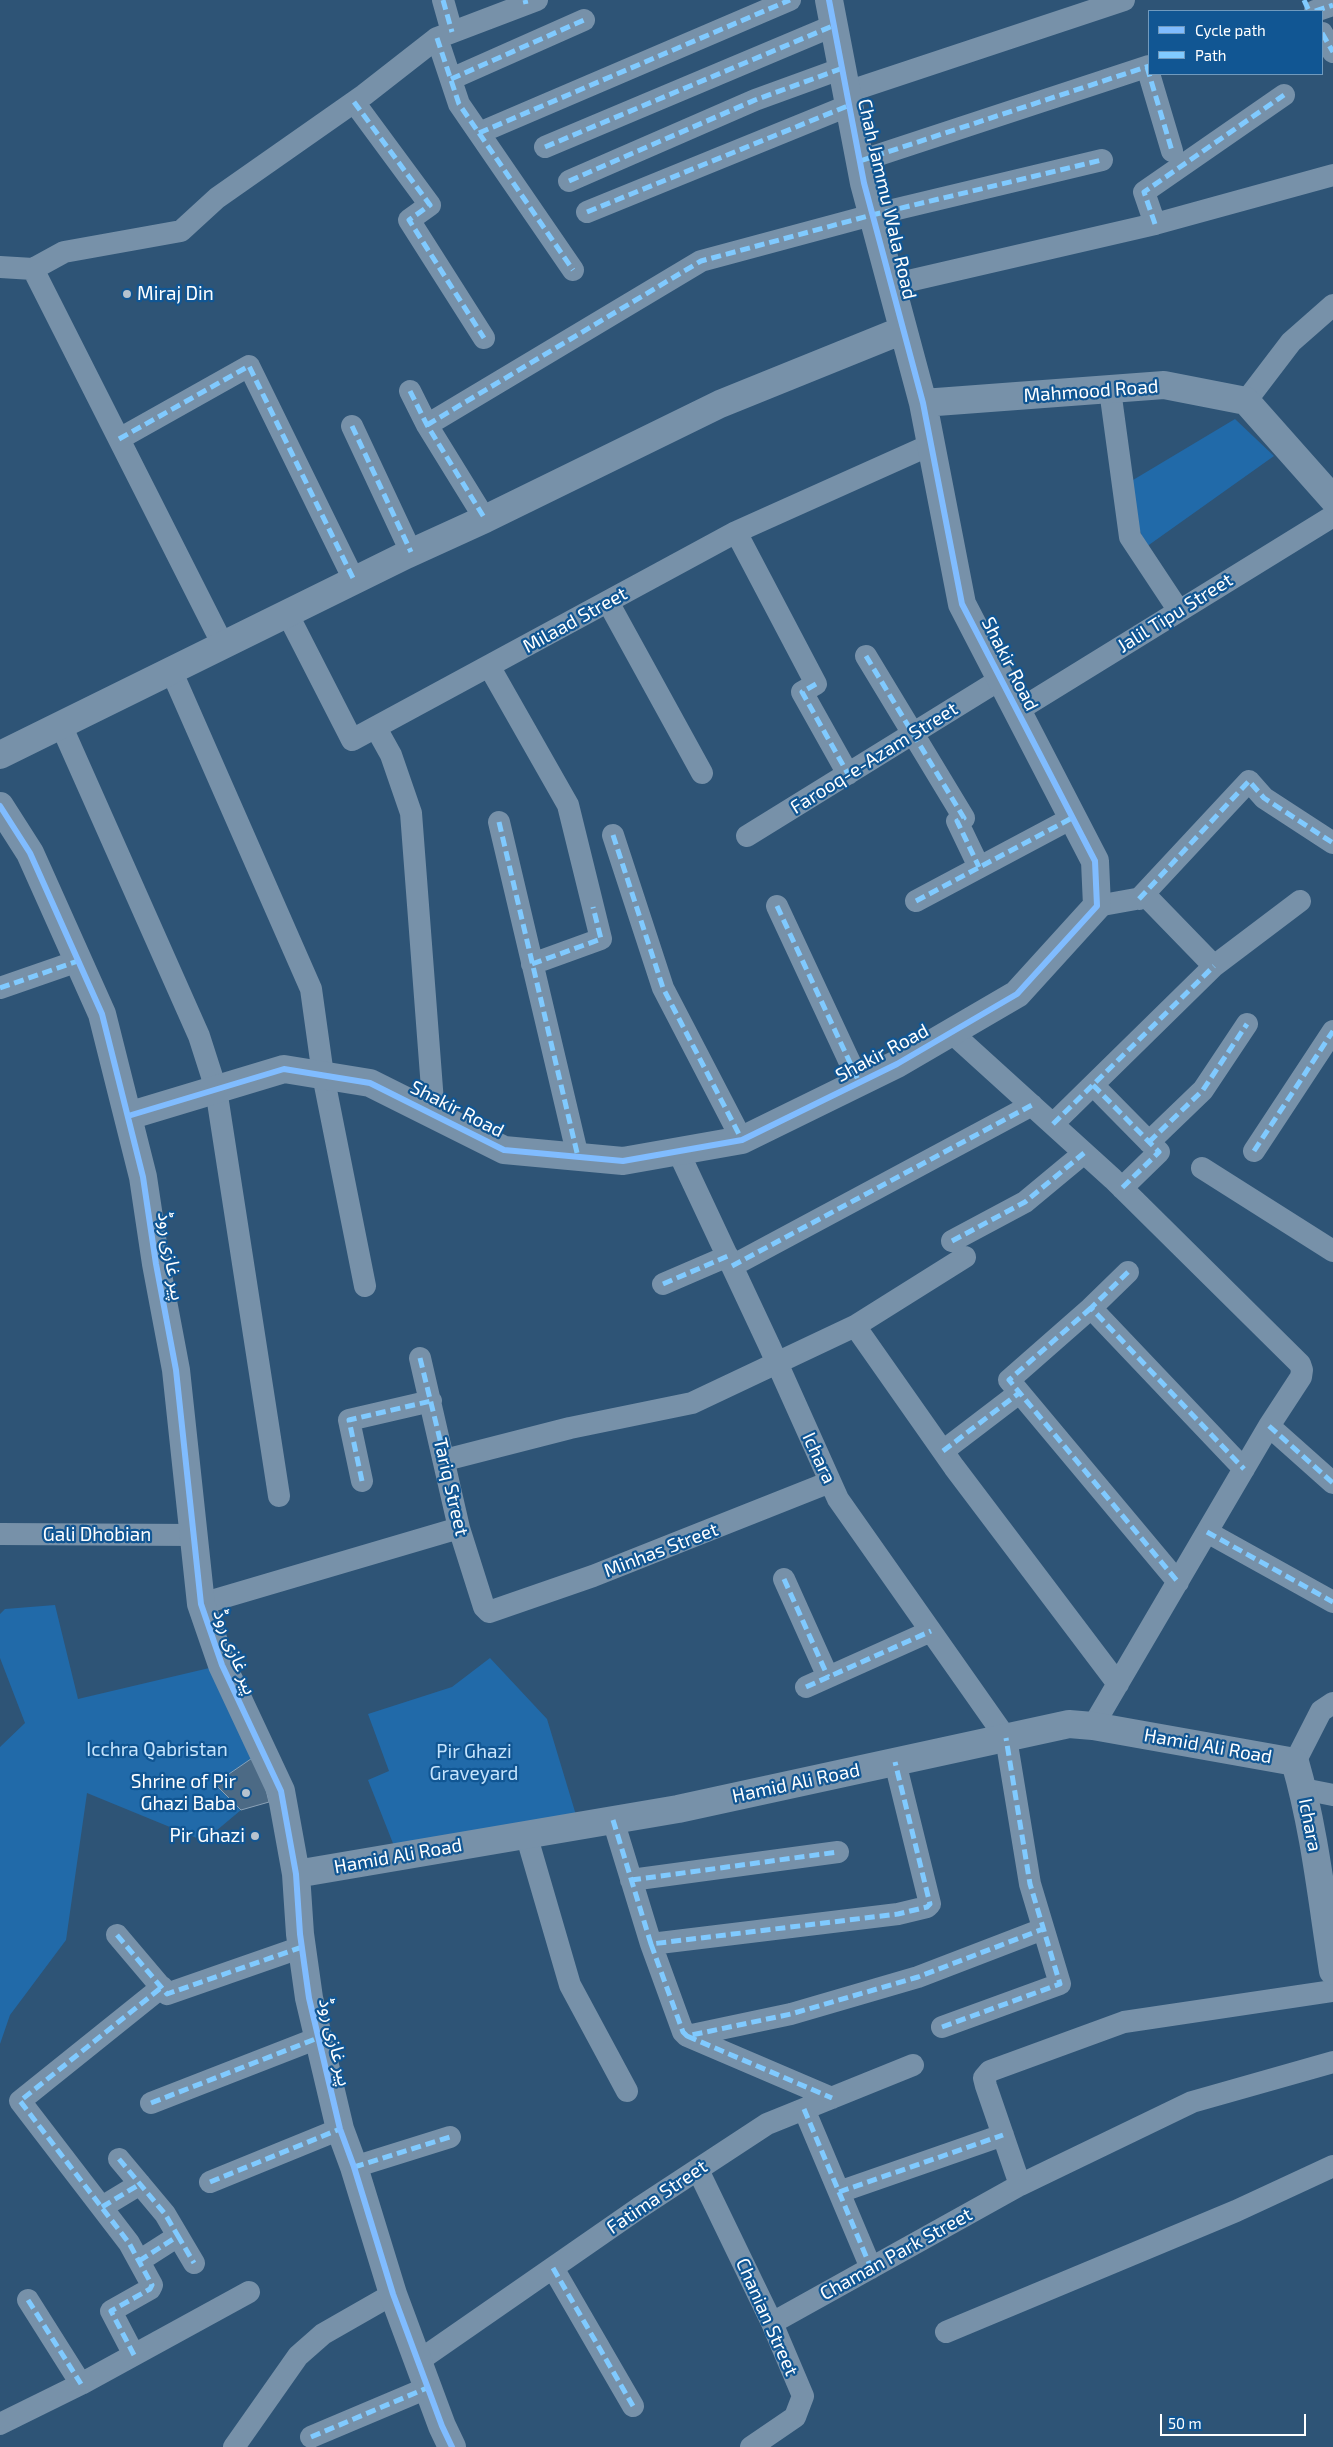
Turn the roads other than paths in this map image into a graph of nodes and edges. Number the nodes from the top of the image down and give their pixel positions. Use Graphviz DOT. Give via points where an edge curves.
graph roads {
  1 [pos="442,0"];
  2 [pos="790,0"];
  3 [pos="1124,0"];
  4 [pos="529,1"];
  5 [pos="1333,6"];
  6 [pos="1319,10"];
  7 [pos="832,13"];
  8 [pos="584,20"];
  9 [pos="444,35"];
  10 [pos="1323,35"];
  11 [pos="1333,52"];
  12 [pos="1148,66"];
  13 [pos="1151,75"];
  14 [pos="451,79"];
  15 [pos="847,88"];
  16 [pos="1284,96"];
  17 [pos="354,102"];
  18 [pos="479,133"];
  19 [pos="545,147"];
  20 [pos="1172,151"];
  21 [pos="1102,160"];
  22 [pos="860,161"];
  23 [pos="1333,175"];
  24 [pos="569,181"];
  25 [pos="587,212"];
  26 [pos="872,215"];
  27 [pos="1155,224"];
  28 [pos="0,268"];
  29 [pos="33,269"];
  30 [pos="573,270"];
  31 [pos="891,285"];
  32 [pos="1333,305"];
  33 [pos="903,330"];
  34 [pos="484,338"];
  35 [pos="1110,390"];
  36 [pos="410,391"];
  37 [pos="1246,402"];
  38 [pos="923,404"];
  39 [pos="427,425"];
  40 [pos="352,426"];
  41 [pos="119,439"];
  42 [pos="930,445"];
  43 [pos="1333,499"];
  44 [pos="1333,516"];
  45 [pos="485,519"];
  46 [pos="736,532"];
  47 [pos="411,552"];
  48 [pos="354,580"];
  49 [pos="608,602"];
  50 [pos="1179,611"];
  51 [pos="288,613"];
  52 [pos="223,645"];
  53 [pos="866,656"];
  54 [pos="489,666"];
  55 [pos="171,670"];
  56 [pos="1001,679"];
  57 [pos="1017,711"];
  58 [pos="61,725"];
  59 [pos="376,728"];
  60 [pos="912,734"];
  61 [pos="0,755"];
  62 [pos="702,773"];
  63 [pos="848,774"];
  64 [pos="0,806"];
  65 [pos="1072,818"];
  66 [pos="499,822"];
  67 [pos="613,835"];
  68 [pos="747,836"];
  69 [pos="1333,843"];
  70 [pos="979,868"];
  71 [pos="1139,899"];
  72 [pos="916,901"];
  73 [pos="1300,901"];
  74 [pos="777,906"];
  75 [pos="1097,906"];
  76 [pos="78,961"];
  77 [pos="532,964"];
  78 [pos="1214,966"];
  79 [pos="0,988"];
  80 [pos="1247,1024"];
  81 [pos="951,1032"];
  82 [pos="1331,1037"];
  83 [pos="323,1075"];
  84 [pos="859,1082"];
  85 [pos="1093,1085"];
  86 [pos="216,1089"];
  87 [pos="1032,1105"];
  88 [pos="434,1115"];
  89 [pos="128,1116"];
  90 [pos="1052,1124"];
  91 [pos="742,1140"];
  92 [pos="1149,1142"];
  93 [pos="678,1151"];
  94 [pos="1254,1151"];
  95 [pos="1084,1153"];
  96 [pos="578,1157"];
  97 [pos="1202,1168"];
  98 [pos="1122,1188"];
  99 [pos="1333,1251"];
  100 [pos="730,1261"];
  101 [pos="1128,1272"];
  102 [pos="663,1284"];
  103 [pos="364,1286"];
  104 [pos="1091,1308"];
  105 [pos="855,1326"];
  106 [pos="420,1358"];
  107 [pos="777,1364"];
  108 [pos="1019,1393"];
  109 [pos="431,1401"];
  110 [pos="1270,1426"];
  111 [pos="943,1451"];
  112 [pos="445,1460"];
  113 [pos="1244,1469"];
  114 [pos="362,1481"];
  115 [pos="830,1482"];
  116 [pos="1333,1483"];
  117 [pos="279,1496"];
  118 [pos="459,1528"];
  119 [pos="1207,1532"];
  120 [pos="0,1534"];
  121 [pos="195,1535"];
  122 [pos="784,1579"];
  123 [pos="1178,1582"];
  124 [pos="1333,1602"];
  125 [pos="201,1604"];
  126 [pos="490,1612"];
  127 [pos="931,1631"];
  128 [pos="828,1677"];
  129 [pos="1118,1684"];
  130 [pos="806,1687"];
  131 [pos="1333,1702"];
  132 [pos="1093,1726"];
  133 [pos="1006,1738"];
  134 [pos="896,1762"];
  135 [pos="1295,1762"];
  136 [pos="1303,1789"];
  137 [pos="1333,1795"];
  138 [pos="613,1820"];
  139 [pos="526,1834"];
  140 [pos="838,1852"];
  141 [pos="296,1874"];
  142 [pos="631,1880"];
  143 [pos="1327,1890"];
  144 [pos="1043,1929"];
  145 [pos="117,1935"];
  146 [pos="650,1944"];
  147 [pos="302,1946"];
  148 [pos="1333,1972"];
  149 [pos="162,1987"];
  150 [pos="1333,1991"];
  151 [pos="942,2027"];
  152 [pos="687,2036"];
  153 [pos="318,2038"];
  154 [pos="1333,2062"];
  155 [pos="913,2065"];
  156 [pos="628,2092"];
  157 [pos="832,2098"];
  158 [pos="151,2103"];
  159 [pos="804,2109"];
  160 [pos="340,2129"];
  161 [pos="1004,2135"];
  162 [pos="450,2136"];
  163 [pos="119,2159"];
  164 [pos="1333,2166"];
  165 [pos="354,2167"];
  166 [pos="698,2170"];
  167 [pos="210,2182"];
  168 [pos="140,2184"];
  169 [pos="1020,2185"];
  170 [pos="839,2192"];
  171 [pos="102,2207"];
  172 [pos="178,2236"];
  173 [pos="139,2261"];
  174 [pos="194,2263"];
  175 [pos="553,2268"];
  176 [pos="871,2268"];
  177 [pos="249,2292"];
  178 [pos="393,2294"];
  179 [pos="28,2300"];
  180 [pos="772,2323"];
  181 [pos="946,2332"];
  182 [pos="134,2355"];
  183 [pos="417,2362"];
  184 [pos="81,2384"];
  185 [pos="427,2388"];
  186 [pos="633,2406"];
  187 [pos="0,2424"];
  188 [pos="311,2437"];
  189 [pos="234,2447"];
  190 [pos="452,2447"];
  191 [pos="751,2447"];
  1 -- 9 [label="street"];
  2 -- 18 [label="street"];
  3 -- 15 [label="street"];
  4 -- 9 [label="street"];
  5 -- 6 [label="street"];
  7 -- 15 [label="street, Chah Jammu Wala Road"];
  7 -- 19 [label="street"];
  8 -- 14 [label="street"];
  9 -- 14 [label="street"];
  9 -- 17 [label="street"];
  10 -- 11 [label="street"];
  12 -- 22 [label="street"];
  13 -- 20 [label="street"];
  14 -- 18 [label="street" via="460,104"];
  15 -- 22 [label="street, Chah Jammu Wala Road"];
  15 -- 24 [label="street" via="755,100"];
  15 -- 25 [label="street"];
  16 -- 27 [label="street" via="1144,192"];
  17 -- 29 [label="street" via="217,198 180,231 64,252"];
  17 -- 34 [label="street" via="430,205 409,220"];
  18 -- 30 [label="street"];
  21 -- 26 [label="street"];
  22 -- 26 [label="street, Chah Jammu Wala Road"];
  23 -- 27 [label="street"];
  26 -- 31 [label="street, Chah Jammu Wala Road"];
  26 -- 39 [label="street" via="701,261"];
  27 -- 31 [label="street"];
  28 -- 29 [label="street"];
  29 -- 41 [label="street"];
  31 -- 33 [label="street, Chah Jammu Wala Road"];
  32 -- 37 [label="street" via="1290,342"];
  33 -- 38 [label="street, Chah Jammu Wala Road"];
  33 -- 45 [label="street" via="720,404"];
  35 -- 37 [label="street, Mahmood Road" via="1164,385"];
  35 -- 38 [label="street, Mahmood Road"];
  35 -- 50 [label="street" via="1130,537"];
  36 -- 39 [label="street"];
  37 -- 43 [label="street"];
  38 -- 42 [label="street, Shakir Road"];
  39 -- 45 [label="street"];
  40 -- 47 [label="street"];
  41 -- 48 [label="street" via="249,366"];
  41 -- 52 [label="street"];
  42 -- 46 [label="street, Milaad Street"];
  42 -- 56 [label="street, Shakir Road" via="962,604"];
  44 -- 50 [label="street, Jalil Tipu Street"];
  45 -- 47 [label="street"];
  46 -- 49 [label="street, Milaad Street"];
  46 -- 63 [label="street" via="816,684 802,692"];
  47 -- 48 [label="street"];
  48 -- 51 [label="street"];
  49 -- 54 [label="street, Milaad Street"];
  49 -- 62 [label="street"];
  50 -- 57 [label="street, Jalil Tipu Street"];
  51 -- 52 [label="street"];
  51 -- 59 [label="street, Milaad Street" via="352,740"];
  52 -- 55 [label="street"];
  53 -- 60 [label="street"];
  54 -- 59 [label="street, Milaad Street"];
  54 -- 77 [label="street" via="568,805 601,939"];
  55 -- 58 [label="street"];
  55 -- 83 [label="street" via="311,989"];
  56 -- 57 [label="street, Shakir Road"];
  56 -- 60 [label="street, Farooq-e-Azam Street"];
  57 -- 65 [label="street, Shakir Road"];
  58 -- 61 [label="street"];
  58 -- 86 [label="street" via="200,1036"];
  59 -- 88 [label="street" via="391,756 411,814"];
  60 -- 63 [label="street, Farooq-e-Azam Street"];
  60 -- 70 [label="street" via="964,818 957,821"];
  63 -- 68 [label="street, Farooq-e-Azam Street"];
  64 -- 76 [label="street, پیر غازی روڈ" via="30,853"];
  65 -- 70 [label="street"];
  65 -- 75 [label="street, Shakir Road" via="1095,860"];
  66 -- 77 [label="street"];
  67 -- 91 [label="street" via="663,988"];
  69 -- 71 [label="street" via="1264,798 1249,781"];
  70 -- 72 [label="street"];
  71 -- 75 [label="street"];
  71 -- 78 [label="street" via="1147,897"];
  73 -- 78 [label="street"];
  74 -- 84 [label="street"];
  75 -- 81 [label="street, Shakir Road" via="1017,994"];
  76 -- 79 [label="street"];
  76 -- 89 [label="street, پیر غازی روڈ" via="102,1014"];
  77 -- 96 [label="street"];
  78 -- 85 [label="street"];
  80 -- 92 [label="street" via="1203,1090"];
  81 -- 84 [label="street, Shakir Road"];
  81 -- 87 [label="street"];
  82 -- 94 [label="street"];
  83 -- 86 [label="street, Shakir Road" via="284,1068"];
  83 -- 88 [label="street, Shakir Road" via="370,1083"];
  83 -- 103 [label="street"];
  84 -- 91 [label="street, Shakir Road"];
  85 -- 90 [label="street"];
  85 -- 92 [label="street"];
  86 -- 89 [label="street, Shakir Road"];
  86 -- 117 [label="street"];
  87 -- 90 [label="street"];
  87 -- 100 [label="street"];
  88 -- 96 [label="street, Shakir Road" via="504,1150"];
  89 -- 121 [label="street, پیر غازی روڈ" via="143,1177 176,1370"];
  90 -- 95 [label="street"];
  91 -- 93 [label="street, Shakir Road"];
  92 -- 98 [label="street" via="1159,1152"];
  93 -- 96 [label="street, Shakir Road" via="623,1161"];
  93 -- 100 [label="street, Ichara"];
  95 -- 98 [label="street"];
  95 -- 105 [label="street" via="1024,1202"];
  97 -- 99 [label="street"];
  98 -- 110 [label="street" via="1300,1364 1301,1377"];
  100 -- 102 [label="street"];
  100 -- 107 [label="street, Ichara"];
  101 -- 104 [label="street"];
  104 -- 108 [label="street" via="1008,1380"];
  104 -- 113 [label="street"];
  105 -- 107 [label="street"];
  105 -- 111 [label="street"];
  106 -- 109 [label="street, Tariq Street"];
  107 -- 112 [label="street" via="692,1403 570,1428"];
  107 -- 115 [label="street, Ichara"];
  108 -- 111 [label="street"];
  108 -- 123 [label="street"];
  109 -- 112 [label="street, Tariq Street"];
  109 -- 114 [label="street" via="348,1420"];
  110 -- 113 [label="street"];
  110 -- 116 [label="street"];
  111 -- 129 [label="street"];
  112 -- 118 [label="street, Tariq Street"];
  113 -- 119 [label="street"];
  115 -- 126 [label="street, Minhas Street" via="620,1566"];
  115 -- 127 [label="street, Ichara" via="838,1499"];
  118 -- 125 [label="street"];
  118 -- 126 [label="street, Tariq Street" via="484,1607"];
  119 -- 123 [label="street"];
  119 -- 124 [label="street"];
  120 -- 121 [label="street, Gali Dhobian"];
  121 -- 125 [label="street, پیر غازی روڈ"];
  122 -- 128 [label="street"];
  123 -- 129 [label="street"];
  125 -- 141 [label="street, پیر غازی روڈ" via="222,1665 281,1791"];
  127 -- 128 [label="street"];
  127 -- 133 [label="street, Ichara"];
  128 -- 130 [label="street"];
  129 -- 132 [label="street"];
  131 -- 135 [label="street" via="1321,1711"];
  132 -- 133 [label="street, Hamid Ali Road" via="1069,1724"];
  132 -- 135 [label="street, Hamid Ali Road"];
  133 -- 134 [label="street, Hamid Ali Road"];
  133 -- 144 [label="street" via="1030,1884"];
  134 -- 138 [label="street, Hamid Ali Road"];
  134 -- 146 [label="street" via="929,1906 898,1914"];
  135 -- 136 [label="street, Ichara"];
  136 -- 137 [label="street"];
  136 -- 143 [label="street, Ichara"];
  138 -- 139 [label="street, Hamid Ali Road"];
  138 -- 142 [label="street"];
  139 -- 141 [label="street, Hamid Ali Road"];
  139 -- 156 [label="street" via="570,1986"];
  140 -- 142 [label="street"];
  141 -- 147 [label="street, پیر غازی روڈ"];
  142 -- 146 [label="street"];
  143 -- 148 [label="street, Ichara"];
  144 -- 151 [label="street" via="1060,1984"];
  144 -- 152 [label="street" via="918,1977 791,2014"];
  145 -- 149 [label="street"];
  146 -- 152 [label="street"];
  147 -- 149 [label="street" via="167,1994"];
  147 -- 153 [label="street, پیر غازی روڈ"];
  149 -- 171 [label="street" via="20,2101"];
  150 -- 161 [label="street" via="1124,2022 990,2071 984,2078"];
  152 -- 157 [label="street"];
  153 -- 158 [label="street"];
  153 -- 160 [label="street, پیر غازی روڈ"];
  154 -- 169 [label="street, Chaman Park Street" via="1192,2102"];
  155 -- 157 [label="street, Fatima Street"];
  157 -- 159 [label="street, Fatima Street"];
  159 -- 166 [label="street, Fatima Street" via="767,2124"];
  159 -- 170 [label="street"];
  160 -- 165 [label="street, پیر غازی روڈ"];
  160 -- 167 [label="street"];
  161 -- 169 [label="street"];
  161 -- 170 [label="street"];
  162 -- 165 [label="street"];
  163 -- 168 [label="street"];
  164 -- 181 [label="street" via="1236,2211"];
  165 -- 178 [label="street, پیر غازی روڈ"];
  166 -- 175 [label="street, Fatima Street"];
  166 -- 180 [label="street, Chanian Street"];
  168 -- 171 [label="street"];
  168 -- 172 [label="street"];
  169 -- 176 [label="street, Chaman Park Street"];
  170 -- 176 [label="street"];
  171 -- 173 [label="street"];
  172 -- 173 [label="street"];
  172 -- 174 [label="street"];
  173 -- 182 [label="street" via="152,2287 110,2313"];
  175 -- 183 [label="street, Fatima Street"];
  175 -- 186 [label="street"];
  176 -- 180 [label="street, Chaman Park Street"];
  177 -- 182 [label="street"];
  178 -- 183 [label="street, پیر غازی روڈ"];
  178 -- 189 [label="street" via="323,2334 298,2356"];
  179 -- 184 [label="street"];
  180 -- 191 [label="street, Chanian Street" via="803,2396 795,2417"];
  182 -- 184 [label="street"];
  183 -- 185 [label="street, پیر غازی روڈ"];
  184 -- 187 [label="street"];
  185 -- 188 [label="street"];
  185 -- 190 [label="street, پیر غازی روڈ"];
}
